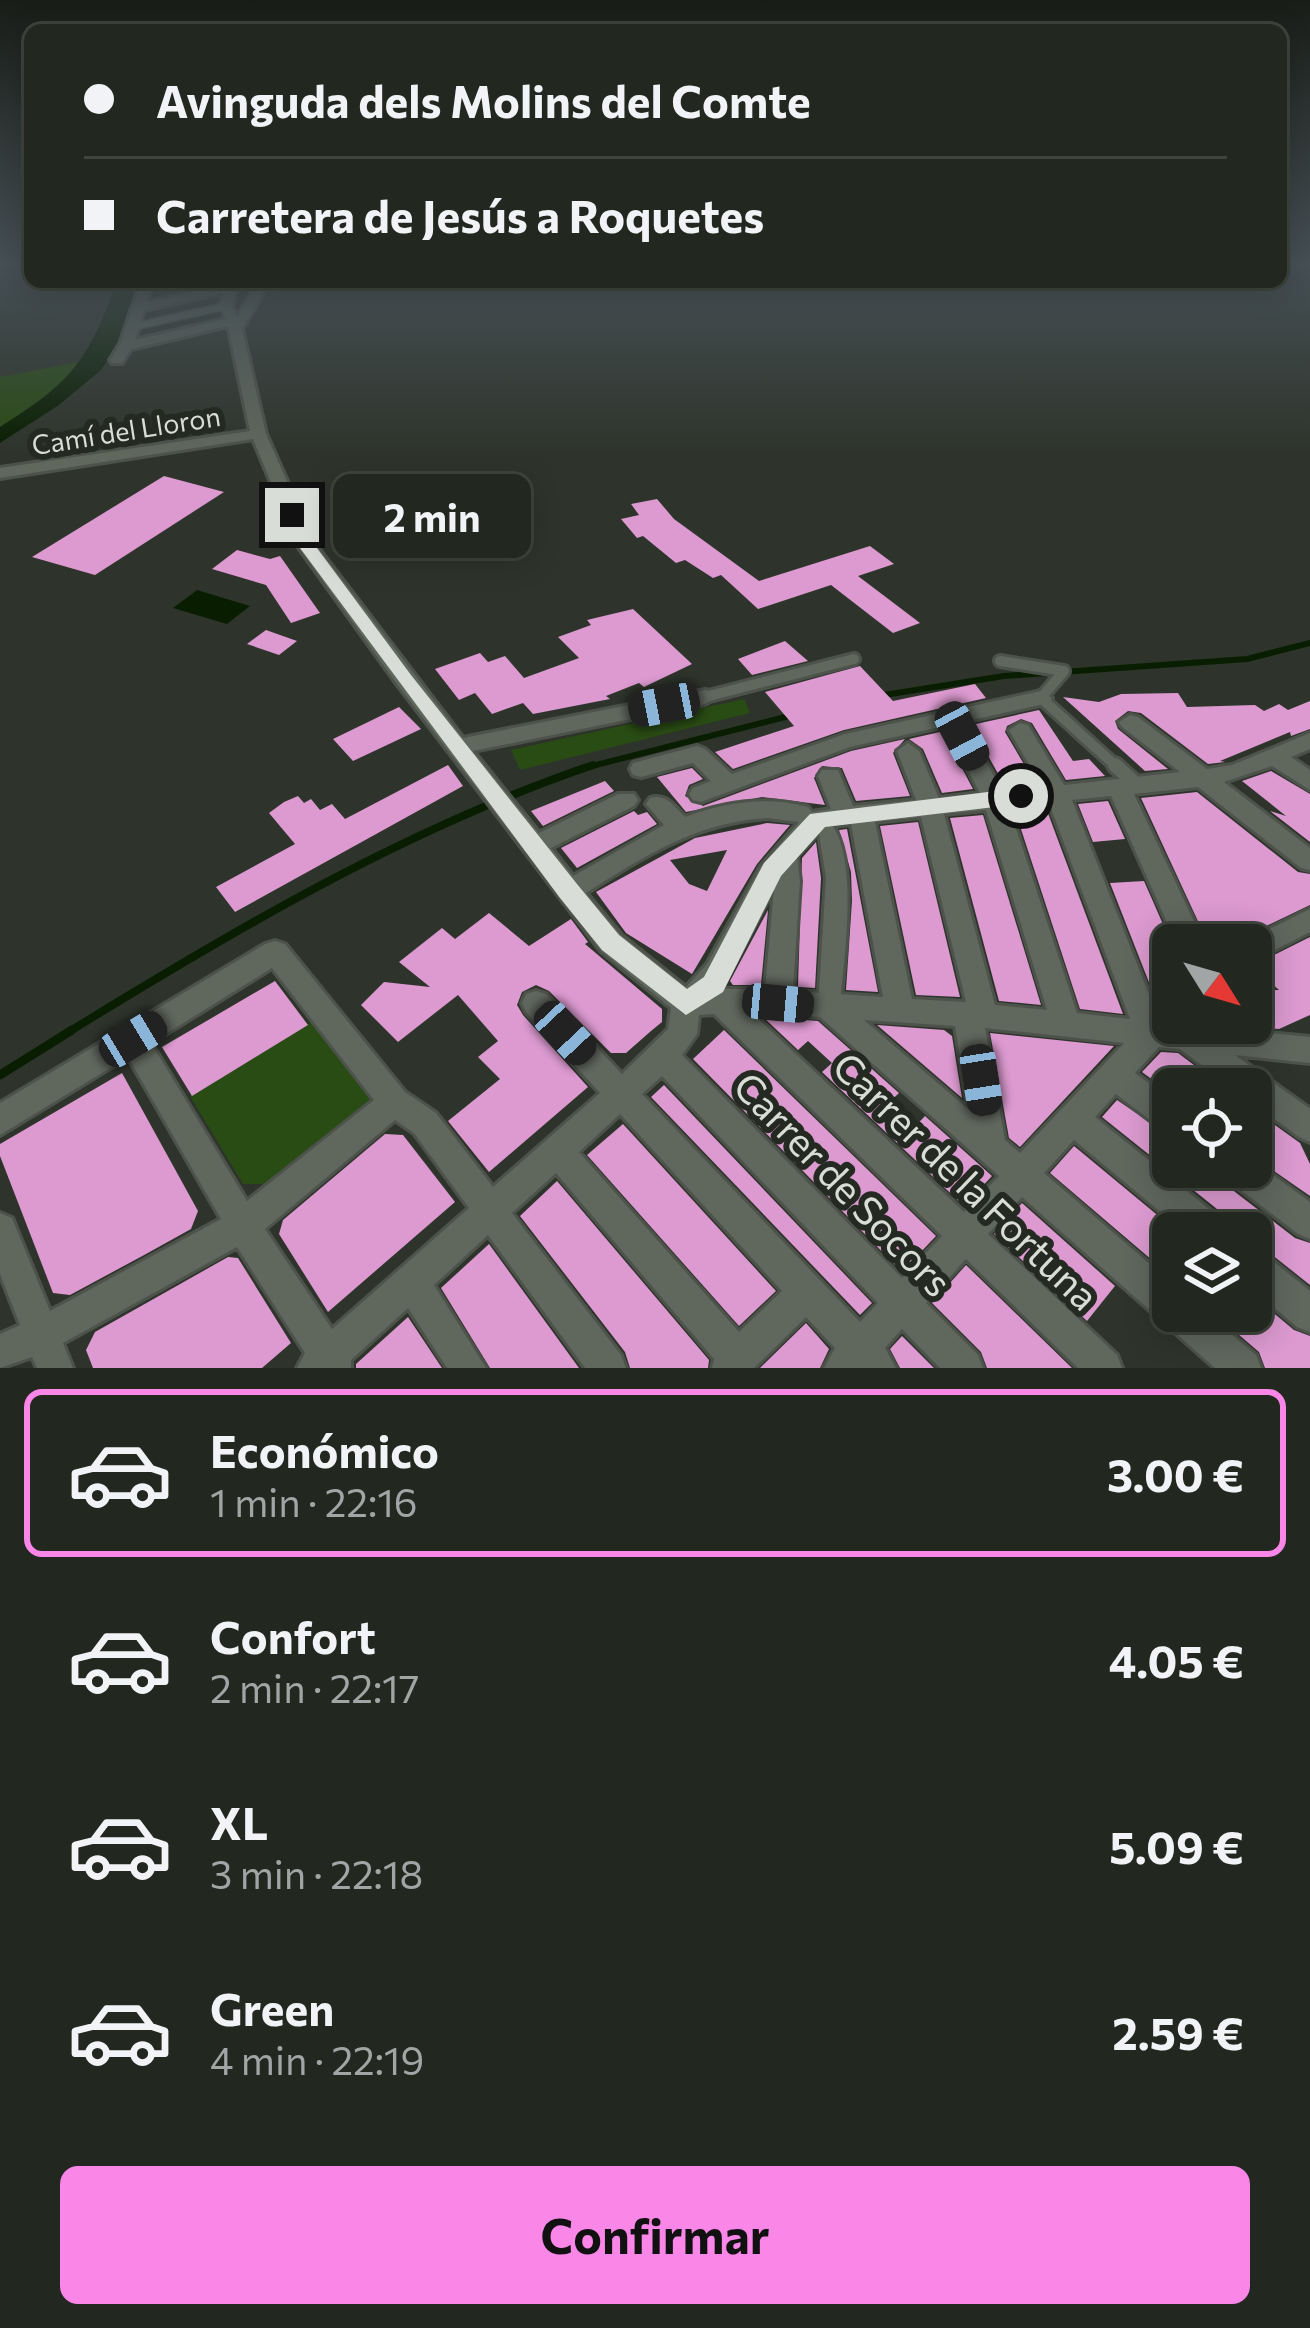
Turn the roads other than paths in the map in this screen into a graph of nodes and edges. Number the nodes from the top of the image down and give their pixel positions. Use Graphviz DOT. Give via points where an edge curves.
graph roads {
  1 [pos="132,327"];
  2 [pos="225,328"];
  3 [pos="233,328"];
  4 [pos="258,434"];
  5 [pos="0,473"];
  6 [pos="854,659"];
  7 [pos="1000,661"];
  8 [pos="705,697"];
  9 [pos="1041,698"];
  10 [pos="1130,722"];
  11 [pos="1020,730"];
  12 [pos="962,736"];
  13 [pos="1310,740"];
  14 [pos="457,746"];
  15 [pos="908,752"];
  16 [pos="1274,756"];
  17 [pos="641,769"];
  18 [pos="830,776"];
  19 [pos="1204,778"];
  20 [pos="1310,782"];
  21 [pos="728,784"];
  22 [pos="1128,786"];
  23 [pos="1057,793"];
  24 [pos="700,794"];
  25 [pos="995,799"];
  26 [pos="626,800"];
  27 [pos="658,804"];
  28 [pos="930,805"];
  29 [pos="831,814"];
  30 [pos="679,825"];
  31 [pos="534,846"];
  32 [pos="784,855"];
  33 [pos="1310,861"];
  34 [pos="569,891"];
  35 [pos="1310,920"];
  36 [pos="1183,924"];
  37 [pos="1272,941"];
  38 [pos="703,1002"];
  39 [pos="536,1003"];
  40 [pos="778,1003"];
  41 [pos="829,1007"];
  42 [pos="899,1011"];
  43 [pos="976,1015"];
  44 [pos="1066,1025"];
  45 [pos="1151,1035"];
  46 [pos="133,1039"];
  47 [pos="1272,1042"];
  48 [pos="1196,1044"];
  49 [pos="1310,1050"];
  50 [pos="663,1056"];
  51 [pos="1114,1075"];
  52 [pos="622,1094"];
  53 [pos="394,1102"];
  54 [pos="1152,1103"];
  55 [pos="0,1120"];
  56 [pos="1074,1120"];
  57 [pos="1310,1127"];
  58 [pos="990,1147"];
  59 [pos="558,1152"];
  60 [pos="1023,1176"];
  61 [pos="1264,1188"];
  62 [pos="1186,1212"];
  63 [pos="489,1214"];
  64 [pos="1310,1222"];
  65 [pos="244,1225"];
  66 [pos="0,1230"];
  67 [pos="967,1238"];
  68 [pos="1272,1282"];
  69 [pos="412,1283"];
  70 [pos="1152,1289"];
  71 [pos="807,1291"];
  72 [pos="903,1304"];
  73 [pos="1310,1314"];
  74 [pos="1202,1332"];
  75 [pos="49,1351"];
  76 [pos="0,1352"];
  77 [pos="860,1362"];
  78 [pos="326,1364"];
  79 [pos="733,1364"];
  80 [pos="468,1368"];
  81 [pos="608,1368"];
  82 [pos="965,1368"];
  83 [pos="1104,1368"];
  84 [pos="1243,1368"];
  1 -- 2 [label="street" via="121,353"];
  3 -- 4 [label="street, Carrer de la Fortuna"];
  4 -- 5 [label="street, Camí del Lloron"];
  4 -- 14 [label="street, Carrer de la Fortuna" via="306,545"];
  6 -- 8 [label="lane"];
  7 -- 9 [label="lane" via="1064,671"];
  8 -- 14 [label="street"];
  9 -- 21 [label="street" via="845,740"];
  9 -- 22 [label="lane"];
  10 -- 19 [label="street"];
  11 -- 23 [label="street"];
  12 -- 25 [label="street"];
  13 -- 16 [label="street"];
  14 -- 31 [label="street, Carrer de la Fortuna"];
  15 -- 28 [label="street"];
  16 -- 19 [label="street"];
  16 -- 20 [label="street"];
  17 -- 21 [label="street" via="698,754"];
  18 -- 29 [label="street"];
  19 -- 22 [label="street"];
  19 -- 33 [label="street"];
  21 -- 24 [label="street"];
  22 -- 23 [label="street"];
  22 -- 36 [label="street"];
  23 -- 25 [label="street"];
  23 -- 45 [label="street"];
  25 -- 28 [label="street"];
  25 -- 44 [label="street"];
  26 -- 31 [label="street"];
  27 -- 30 [label="street"];
  28 -- 29 [label="street"];
  28 -- 43 [label="street"];
  29 -- 30 [label="street" via="736,810"];
  29 -- 32 [label="street"];
  29 -- 41 [label="street"];
  29 -- 42 [label="street"];
  30 -- 34 [label="street"];
  31 -- 34 [label="street, Carrer de la Fortuna"];
  32 -- 38 [label="street"];
  32 -- 40 [label="street"];
  34 -- 38 [label="street, Carrer de la Fortuna" via="610,943"];
  35 -- 37 [label="street"];
  38 -- 40 [label="street"];
  38 -- 50 [label="street"];
  38 -- 67 [label="street, Carrer de la Fortuna"];
  39 -- 52 [label="street"];
  40 -- 41 [label="street"];
  41 -- 42 [label="street"];
  41 -- 58 [label="street"];
  42 -- 43 [label="street"];
  43 -- 44 [label="street"];
  43 -- 58 [label="street"];
  44 -- 45 [label="street"];
  45 -- 51 [label="street"];
  46 -- 53 [label="street" via="275,952"];
  46 -- 55 [label="street"];
  46 -- 65 [label="street"];
  47 -- 49 [label="street"];
  48 -- 57 [label="street"];
  50 -- 52 [label="street"];
  50 -- 72 [label="street, Carrer de Socors"];
  51 -- 54 [label="street"];
  51 -- 56 [label="street"];
  52 -- 59 [label="street"];
  52 -- 71 [label="street"];
  53 -- 63 [label="street" via="425,1123"];
  53 -- 65 [label="street"];
  56 -- 60 [label="street"];
  56 -- 62 [label="street"];
  58 -- 60 [label="street"];
  59 -- 63 [label="street"];
  59 -- 79 [label="street"];
  60 -- 67 [label="street"];
  60 -- 70 [label="street"];
  61 -- 64 [label="street"];
  63 -- 69 [label="street"];
  63 -- 81 [label="street"];
  65 -- 75 [label="street"];
  65 -- 78 [label="street"];
  66 -- 75 [label="street"];
  67 -- 72 [label="street"];
  67 -- 83 [label="street, Carrer de la Fortuna"];
  68 -- 73 [label="street"];
  69 -- 78 [label="street"];
  69 -- 80 [label="street"];
  71 -- 77 [label="street"];
  71 -- 79 [label="street"];
  72 -- 77 [label="street"];
  72 -- 82 [label="street, Carrer de Socors"];
  74 -- 84 [label="street"];
  75 -- 76 [label="street"];
}
